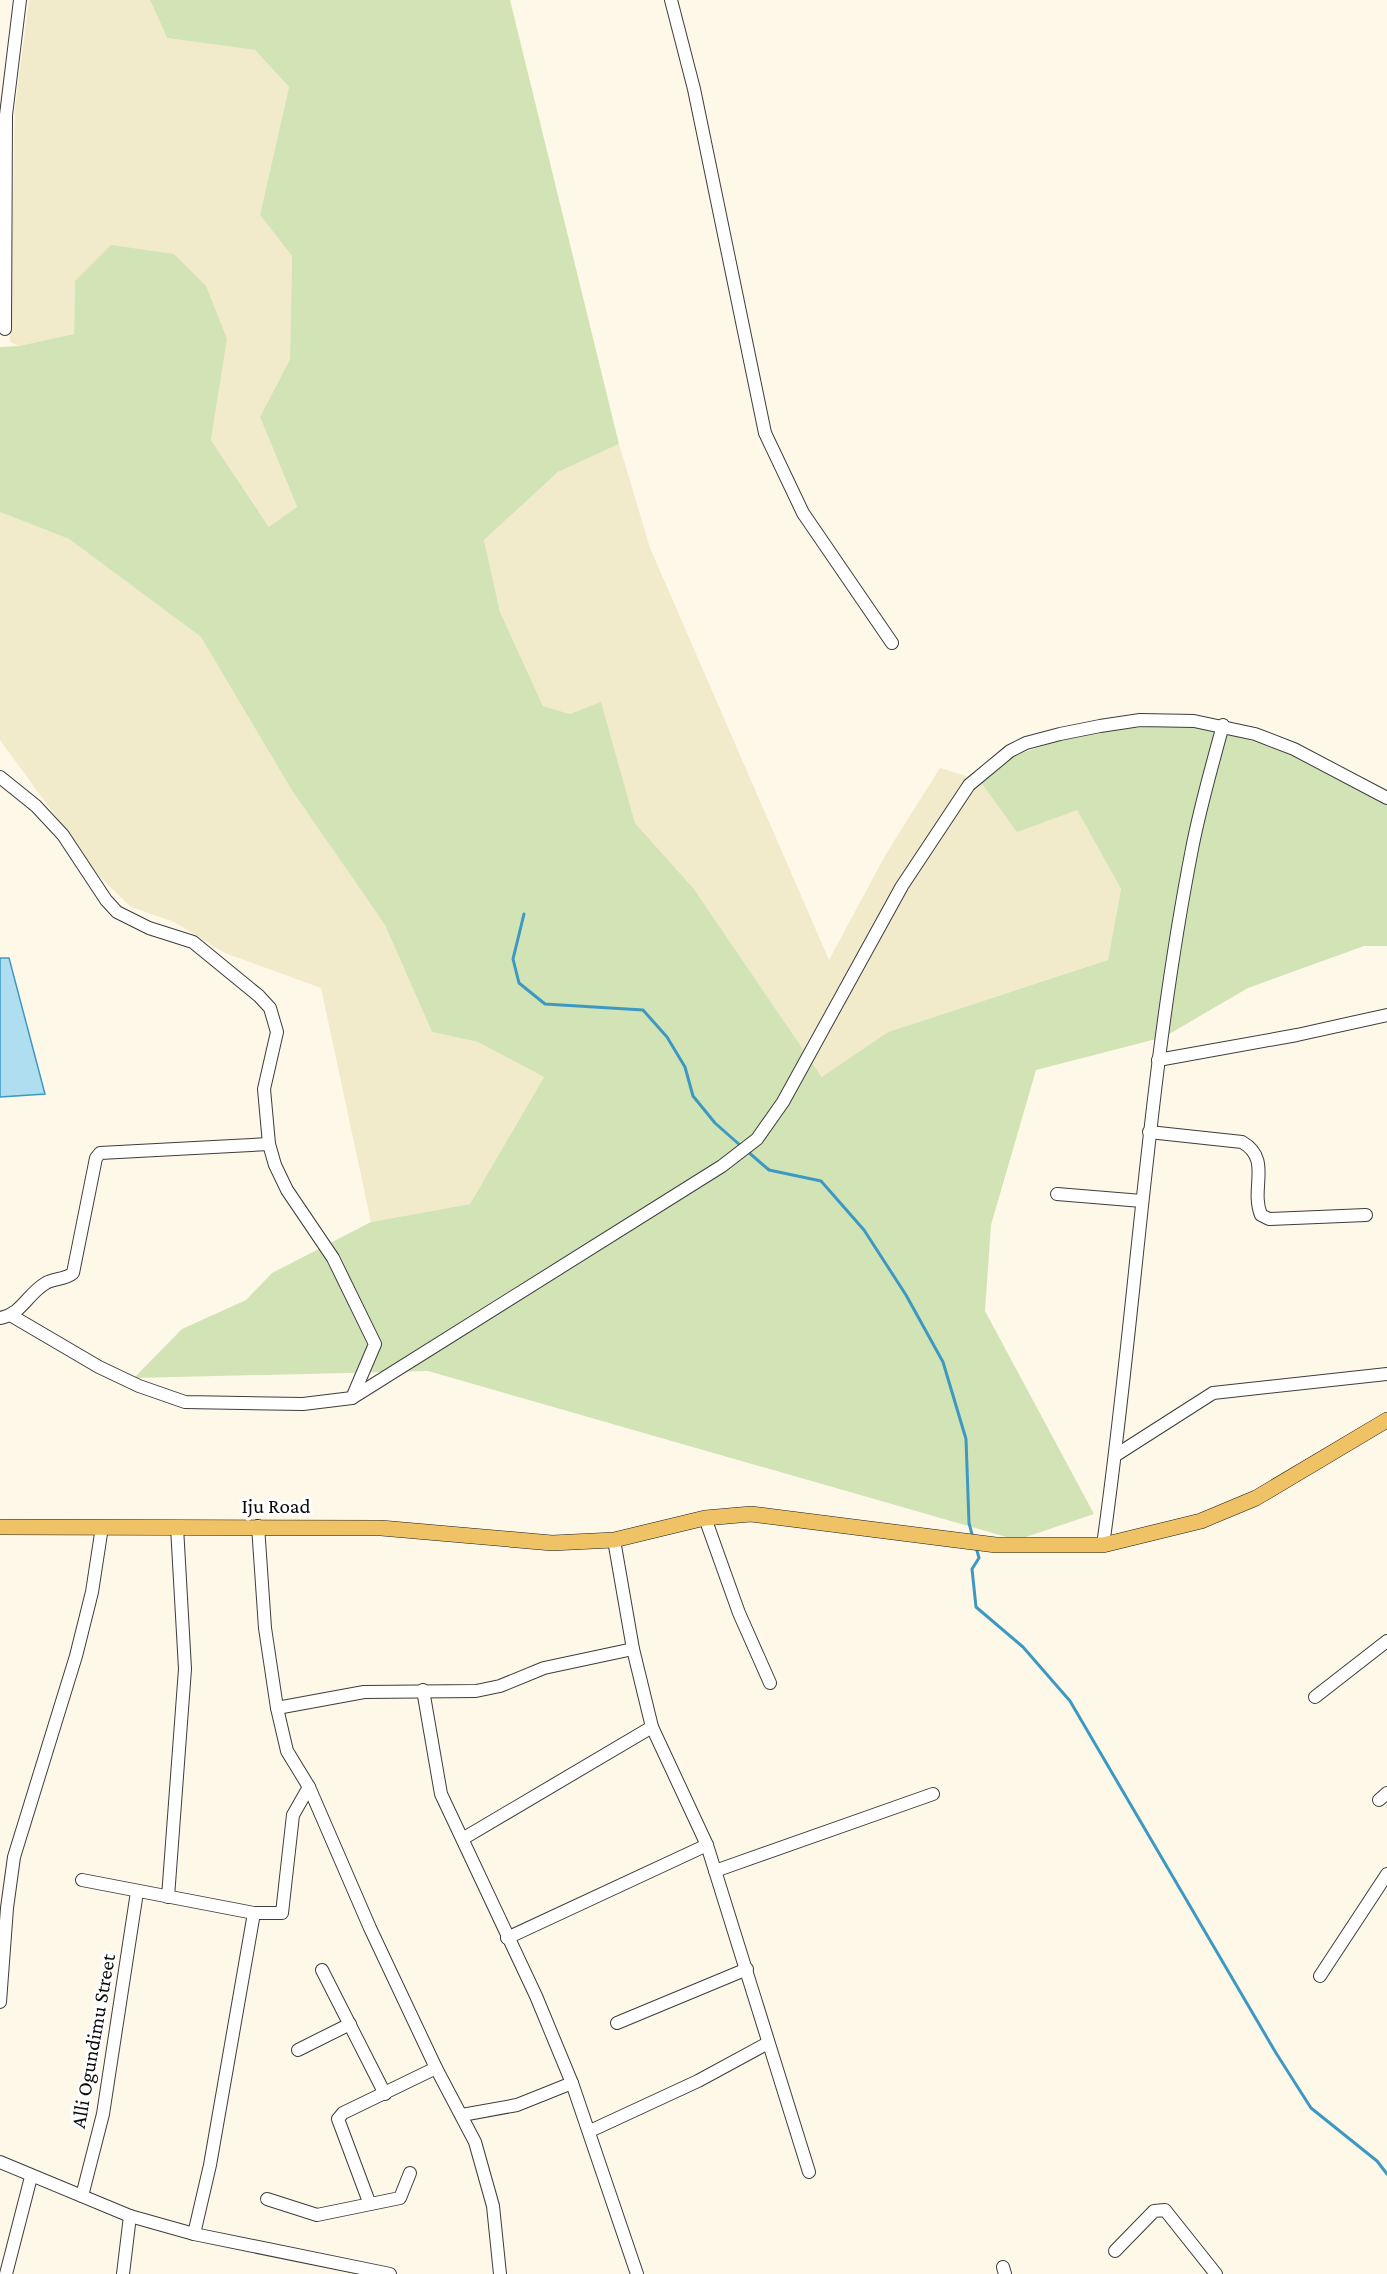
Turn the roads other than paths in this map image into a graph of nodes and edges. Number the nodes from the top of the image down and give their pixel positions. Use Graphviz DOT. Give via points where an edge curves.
graph roads {
  1 [pos="20,0"];
  2 [pos="671,0"];
  3 [pos="3,199"];
  4 [pos="5,329"];
  5 [pos="892,643"];
  6 [pos="1223,725"];
  7 [pos="0,777"];
  8 [pos="1387,798"];
  9 [pos="1387,1015"];
  10 [pos="1158,1060"];
  11 [pos="1149,1132"];
  12 [pos="269,1144"];
  13 [pos="1057,1194"];
  14 [pos="1142,1201"];
  15 [pos="1366,1215"];
  16 [pos="6,1317"];
  17 [pos="1387,1374"];
  18 [pos="352,1398"];
  19 [pos="1387,1420"];
  20 [pos="1116,1455"];
  21 [pos="705,1518"];
  22 [pos="258,1526"];
  23 [pos="0,1527"];
  24 [pos="102,1527"];
  25 [pos="177,1527"];
  26 [pos="614,1540"];
  27 [pos="1103,1545"];
  28 [pos="1387,1641"];
  29 [pos="633,1649"];
  30 [pos="770,1683"];
  31 [pos="423,1689"];
  32 [pos="1315,1697"];
  33 [pos="277,1708"];
  34 [pos="652,1727"];
  35 [pos="309,1787"];
  36 [pos="933,1794"];
  37 [pos="464,1838"];
  38 [pos="707,1845"];
  39 [pos="715,1871"];
  40 [pos="1387,1874"];
  41 [pos="82,1880"];
  42 [pos="137,1892"];
  43 [pos="168,1897"];
  44 [pos="254,1913"];
  45 [pos="507,1938"];
  46 [pos="747,1969"];
  47 [pos="322,1970"];
  48 [pos="1320,1976"];
  49 [pos="0,2002"];
  50 [pos="617,2023"];
  51 [pos="350,2024"];
  52 [pos="768,2043"];
  53 [pos="298,2050"];
  54 [pos="436,2068"];
  55 [pos="573,2083"];
  56 [pos="385,2094"];
  57 [pos="462,2115"];
  58 [pos="590,2132"];
  59 [pos="0,2162"];
  60 [pos="410,2172"];
  61 [pos="809,2172"];
  62 [pos="31,2177"];
  63 [pos="82,2196"];
  64 [pos="267,2199"];
  65 [pos="369,2202"];
  66 [pos="130,2216"];
  67 [pos="194,2234"];
  68 [pos="1115,2251"];
  69 [pos="1213,2273"];
  70 [pos="6,2274"];
  71 [pos="123,2274"];
  72 [pos="390,2274"];
  73 [pos="500,2274"];
  74 [pos="638,2274"];
  1 -- 3 [label="street" via="6,115"];
  2 -- 5 [label="street" via="694,89 765,433 803,513"];
  3 -- 4 [label="street"];
  6 -- 8 [label="street" via="1294,749"];
  6 -- 10 [label="street" via="1192,848"];
  6 -- 18 [label="street" via="1140,720 1060,734 1010,751 969,785 902,886 783,1102 757,1139 722,1166"];
  7 -- 12 [label="street" via="36,806 63,836 117,912 149,928 193,942 270,1008 277,1032 264,1089"];
  9 -- 10 [label="street"];
  10 -- 11 [label="street"];
  11 -- 14 [label="street"];
  11 -- 15 [label="street" via="1242,1142 1250,1147 1257,1154 1258,1208 1269,1219"];
  12 -- 16 [label="street" via="100,1153 73,1273 46,1282"];
  12 -- 18 [label="street" via="287,1190 333,1258 375,1344"];
  13 -- 14 [label="street"];
  14 -- 20 [label="street"];
  16 -- 18 [label="street" via="139,1386 185,1402 303,1404"];
  17 -- 20 [label="street" via="1213,1393"];
  19 -- 27 [label="main road, Iju Road" via="1256,1498 1201,1521"];
  20 -- 27 [label="street"];
  21 -- 26 [label="main road, Iju Road"];
  21 -- 27 [label="main road, Iju Road" via="751,1514 996,1545"];
  21 -- 30 [label="street" via="739,1613"];
  22 -- 25 [label="main road, Iju Road"];
  22 -- 26 [label="main road, Iju Road" via="381,1528 552,1543"];
  22 -- 33 [label="street" via="265,1628"];
  23 -- 24 [label="main road, Iju Road"];
  24 -- 25 [label="main road, Iju Road"];
  24 -- 49 [label="street" via="92,1592 76,1656 14,1857"];
  25 -- 43 [label="street" via="185,1669"];
  26 -- 29 [label="street"];
  28 -- 32 [label="street"];
  29 -- 31 [label="street" via="544,1668 476,1691"];
  29 -- 34 [label="street"];
  31 -- 33 [label="street" via="364,1692"];
  31 -- 37 [label="street" via="441,1794"];
  33 -- 35 [label="street" via="287,1751"];
  34 -- 37 [label="street"];
  34 -- 38 [label="street"];
  35 -- 44 [label="street" via="293,1815 282,1913"];
  35 -- 54 [label="street"];
  36 -- 39 [label="street"];
  37 -- 45 [label="street"];
  38 -- 39 [label="street"];
  38 -- 45 [label="street"];
  39 -- 46 [label="street"];
  40 -- 48 [label="street"];
  41 -- 42 [label="street"];
  42 -- 43 [label="street"];
  42 -- 63 [label="street, Alli Ogundimu Street" via="103,2114"];
  43 -- 44 [label="street"];
  44 -- 67 [label="street"];
  45 -- 55 [label="street"];
  46 -- 50 [label="street"];
  46 -- 52 [label="street"];
  47 -- 51 [label="street"];
  51 -- 53 [label="street"];
  51 -- 56 [label="street"];
  52 -- 58 [label="street"];
  52 -- 61 [label="street"];
  54 -- 56 [label="street"];
  54 -- 57 [label="street"];
  55 -- 57 [label="street" via="517,2105"];
  55 -- 58 [label="street"];
  56 -- 65 [label="street" via="343,2113 338,2120"];
  57 -- 73 [label="street" via="476,2142 493,2206"];
  58 -- 74 [label="street"];
  59 -- 62 [label="street"];
  60 -- 65 [label="street" via="400,2198"];
  62 -- 63 [label="street"];
  62 -- 70 [label="street"];
  63 -- 66 [label="street"];
  64 -- 65 [label="street" via="317,2215"];
  66 -- 67 [label="street"];
  66 -- 71 [label="street"];
  67 -- 72 [label="street"];
  68 -- 69 [label="street" via="1154,2211 1165,2210"];
}
